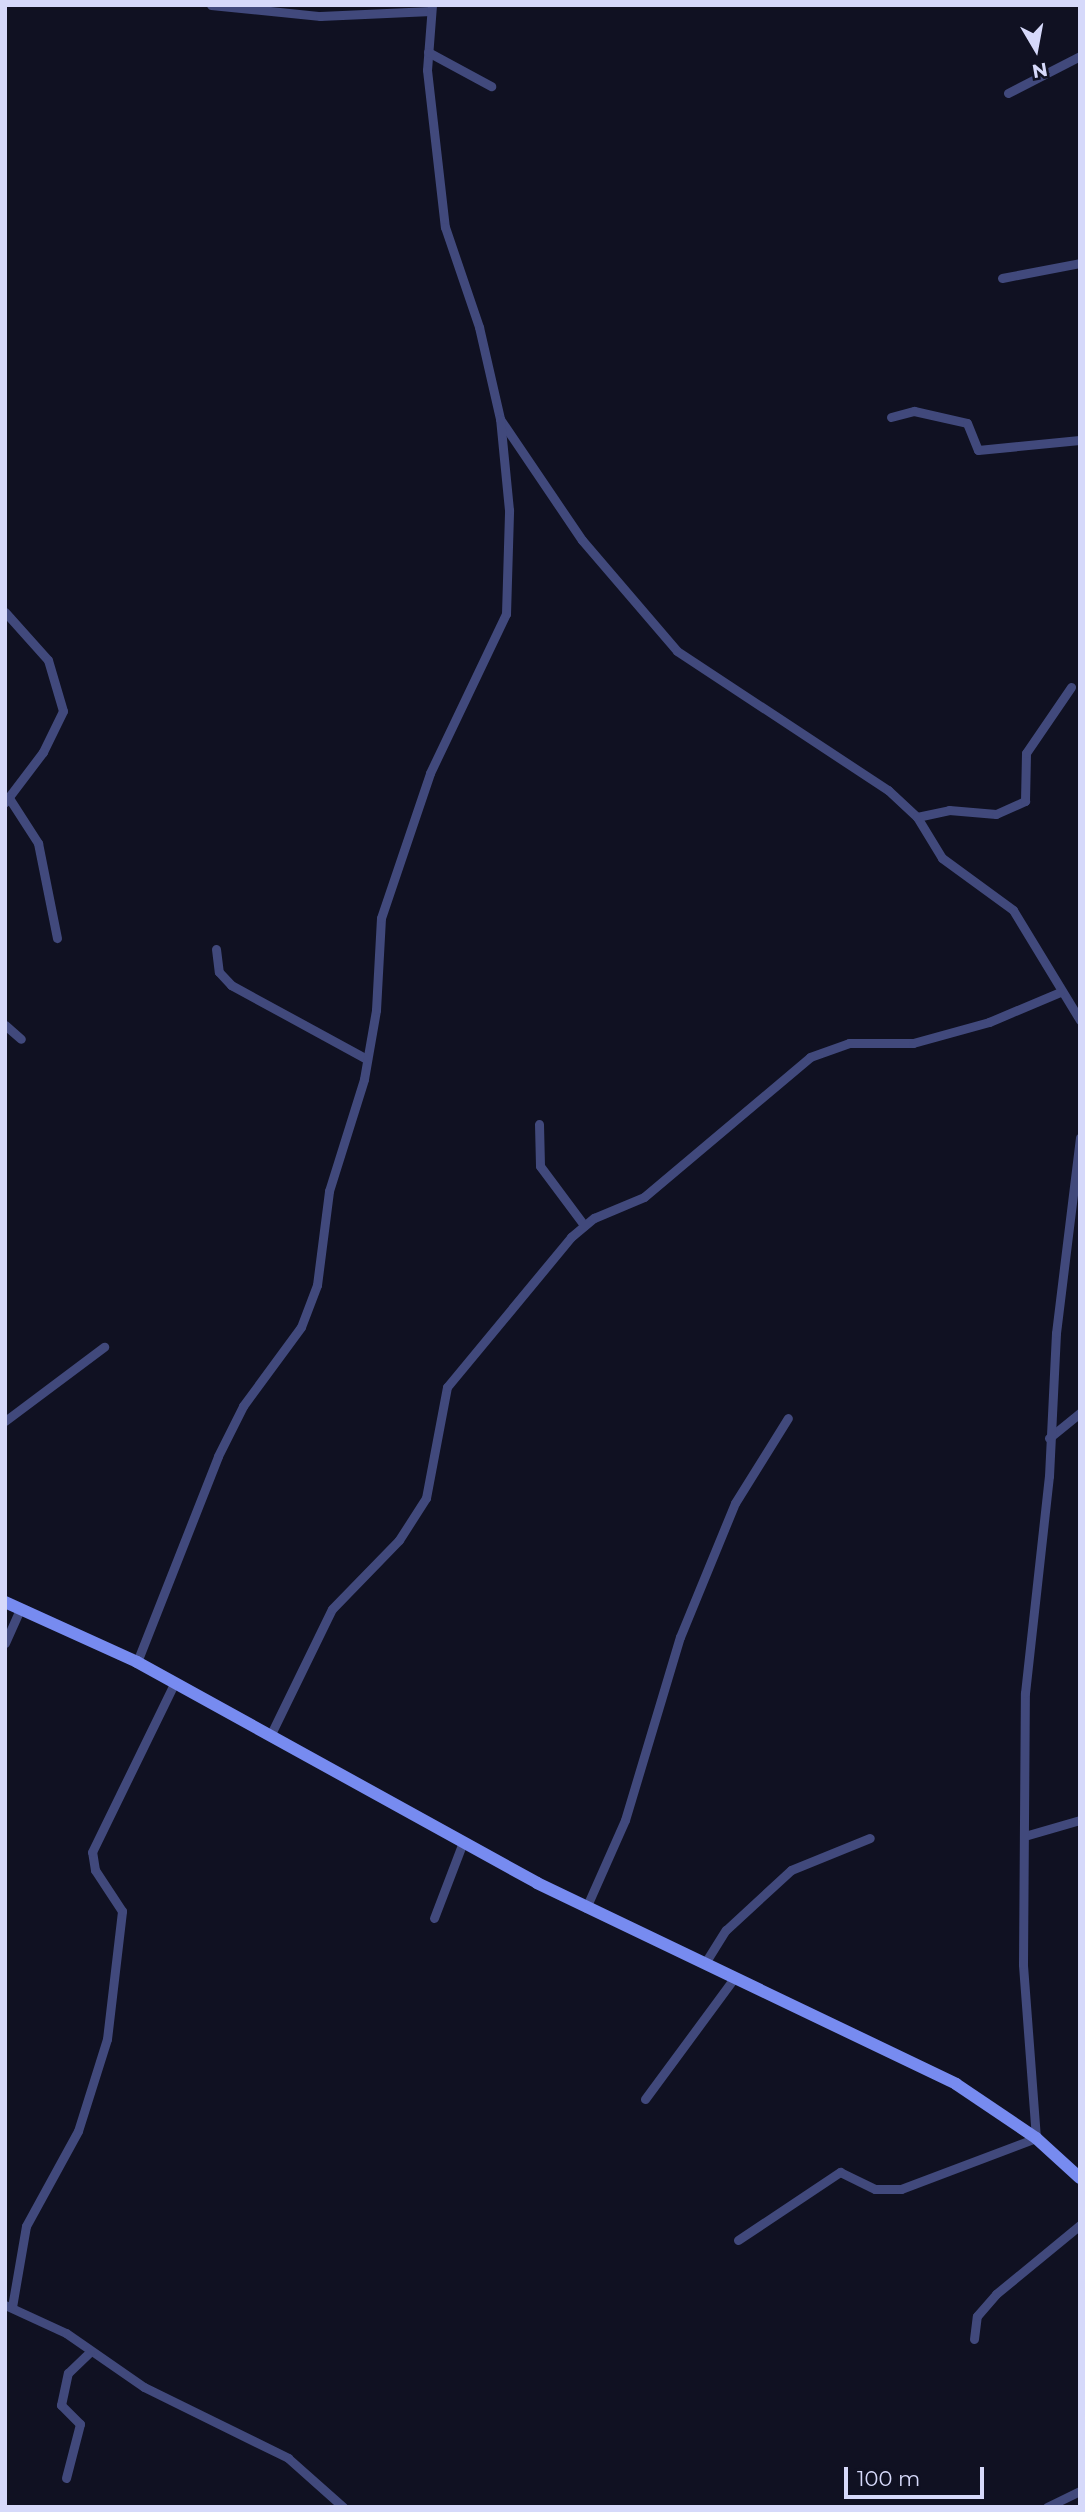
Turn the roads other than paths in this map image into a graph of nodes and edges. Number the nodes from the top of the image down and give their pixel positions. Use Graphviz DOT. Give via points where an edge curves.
graph roads {
  1 [pos="211,5"];
  2 [pos="431,8"];
  3 [pos="428,52"];
  4 [pos="1080,56"];
  5 [pos="491,86"];
  6 [pos="1008,93"];
  7 [pos="1080,263"];
  8 [pos="1002,278"];
  9 [pos="891,417"];
  10 [pos="500,419"];
  11 [pos="514,439"];
  12 [pos="1080,440"];
  13 [pos="506,459"];
  14 [pos="5,612"];
  15 [pos="1071,687"];
  16 [pos="7,800"];
  17 [pos="916,817"];
  18 [pos="57,938"];
  19 [pos="216,949"];
  20 [pos="1060,992"];
  21 [pos="1080,1020"];
  22 [pos="5,1025"];
  23 [pos="21,1039"];
  24 [pos="367,1059"];
  25 [pos="539,1124"];
  26 [pos="1080,1137"];
  27 [pos="584,1225"];
  28 [pos="104,1347"];
  29 [pos="1080,1413"];
  30 [pos="788,1418"];
  31 [pos="5,1421"];
  32 [pos="1049,1438"];
  33 [pos="5,1602"];
  34 [pos="20,1610"];
  35 [pos="5,1643"];
  36 [pos="137,1662"];
  37 [pos="174,1684"];
  38 [pos="270,1736"];
  39 [pos="1080,1820"];
  40 [pos="1028,1835"];
  41 [pos="870,1838"];
  42 [pos="463,1842"];
  43 [pos="586,1908"];
  44 [pos="433,1918"];
  45 [pos="705,1963"];
  46 [pos="735,1977"];
  47 [pos="645,2099"];
  48 [pos="1036,2138"];
  49 [pos="1080,2178"];
  50 [pos="1080,2225"];
  51 [pos="738,2241"];
  52 [pos="8,2306"];
  53 [pos="974,2339"];
  54 [pos="90,2352"];
  55 [pos="66,2478"];
  56 [pos="1080,2491"];
  57 [pos="343,2507"];
  58 [pos="1047,2507"];
  1 -- 2 [label="street" via="320,16"];
  2 -- 3 [label="street"];
  3 -- 5 [label="street"];
  3 -- 10 [label="street" via="445,227 479,327"];
  4 -- 6 [label="street"];
  7 -- 8 [label="street"];
  9 -- 12 [label="street" via="914,411 967,423 978,450"];
  10 -- 11 [label="street"];
  10 -- 13 [label="street"];
  11 -- 13 [label="street"];
  11 -- 17 [label="street" via="582,540 677,651 888,790"];
  13 -- 24 [label="street" via="506,614 430,773 381,918"];
  14 -- 16 [label="street" via="48,660 63,710 43,752"];
  15 -- 17 [label="street" via="1026,753 1025,801 996,814 949,810"];
  16 -- 18 [label="street" via="38,843"];
  17 -- 20 [label="street" via="942,858 1013,910"];
  19 -- 24 [label="street" via="219,972 231,985"];
  20 -- 21 [label="street"];
  20 -- 27 [label="street" via="968,1028 913,1043 849,1043 810,1057 645,1197"];
  22 -- 23 [label="street"];
  24 -- 36 [label="street" via="329,1191 309,1307 243,1406 218,1456"];
  25 -- 27 [label="street" via="540,1166"];
  26 -- 32 [label="street"];
  27 -- 38 [label="street" via="534,1276 492,1339 447,1388 426,1499 399,1540 332,1609"];
  28 -- 31 [label="street"];
  29 -- 32 [label="street"];
  30 -- 43 [label="street" via="735,1503 680,1637 625,1820"];
  32 -- 40 [label="street" via="1025,1693"];
  33 -- 34 [label="main road"];
  34 -- 35 [label="street"];
  34 -- 36 [label="main road"];
  36 -- 37 [label="main road"];
  37 -- 38 [label="main road"];
  37 -- 52 [label="street" via="92,1852 95,1870 122,1911 107,2039 78,2131 26,2226"];
  38 -- 42 [label="main road"];
  39 -- 40 [label="street"];
  40 -- 48 [label="street" via="1021,1910"];
  41 -- 45 [label="street" via="791,1870 726,1930"];
  42 -- 43 [label="main road"];
  42 -- 44 [label="street"];
  43 -- 45 [label="main road"];
  45 -- 46 [label="main road"];
  46 -- 47 [label="street"];
  46 -- 48 [label="main road" via="956,2084"];
  48 -- 49 [label="main road"];
  48 -- 51 [label="street" via="901,2189 875,2189 840,2172"];
  50 -- 53 [label="street" via="996,2294 977,2316"];
  52 -- 54 [label="street"];
  54 -- 55 [label="street" via="68,2373 61,2406 80,2424"];
  54 -- 57 [label="street" via="144,2387 288,2458"];
  56 -- 58 [label="street"];
}
